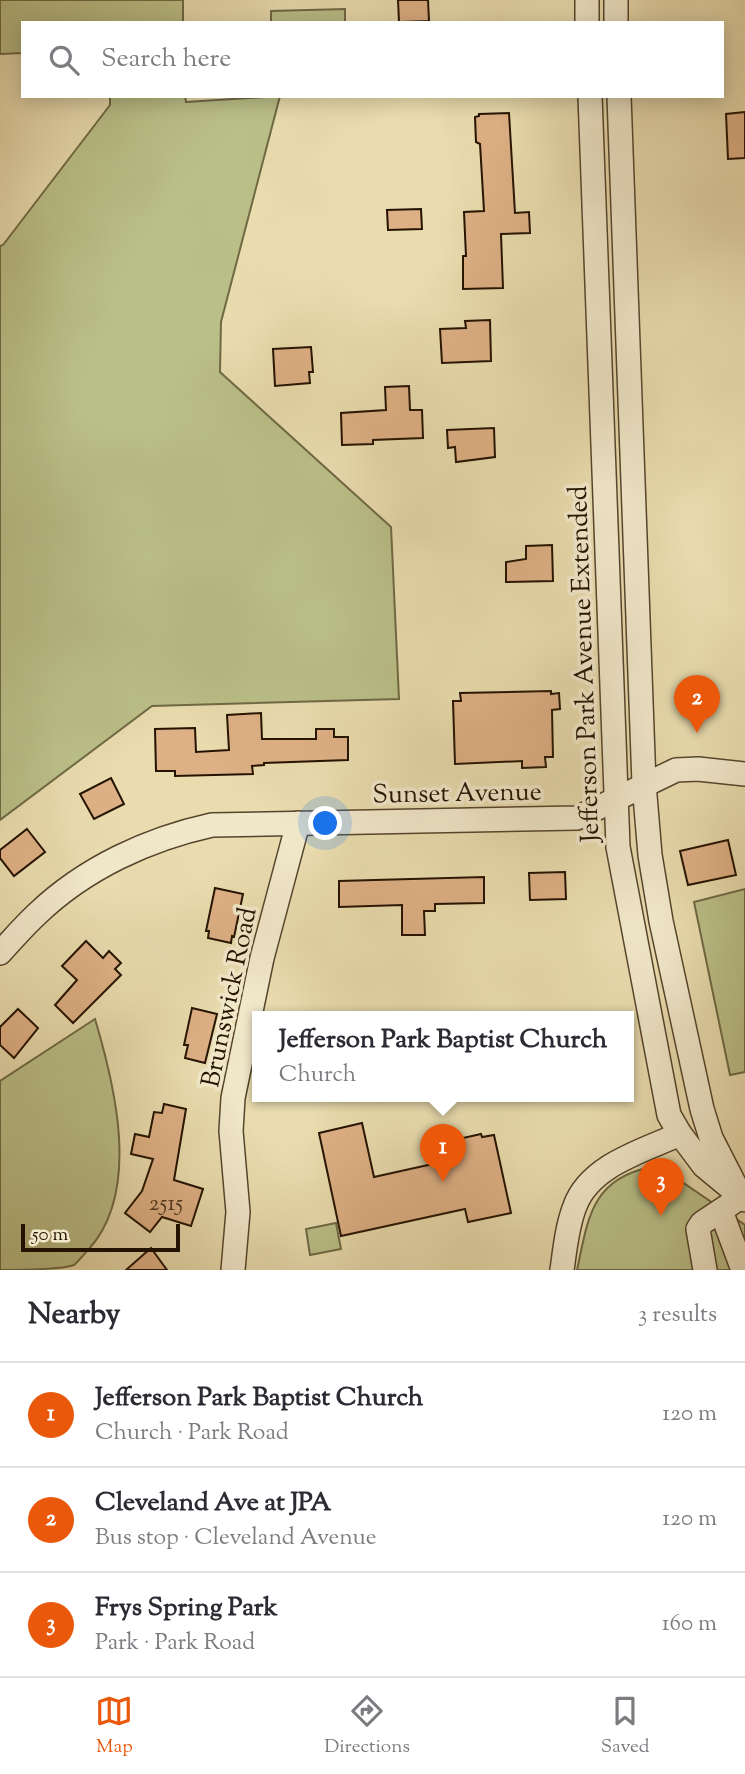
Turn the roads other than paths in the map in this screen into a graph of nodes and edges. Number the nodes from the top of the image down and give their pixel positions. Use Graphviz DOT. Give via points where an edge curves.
graph roads {
  1 [pos="587,0"];
  2 [pos="616,0"];
  3 [pos="587,21"];
  4 [pos="617,21"];
  5 [pos="590,98"];
  6 [pos="619,98"];
  7 [pos="622,191"];
  8 [pos="593,192"];
  9 [pos="745,774"];
  10 [pos="644,784"];
  11 [pos="615,800"];
  12 [pos="298,823"];
  13 [pos="0,953"];
  14 [pos="680,1134"];
  15 [pos="743,1198"];
  16 [pos="721,1211"];
  17 [pos="233,1270"];
  18 [pos="562,1270"];
  19 [pos="705,1270"];
  20 [pos="743,1270"];
  1 -- 3 [label="street"];
  2 -- 4 [label="street"];
  5 -- 8 [label="street, Jefferson Park Avenue Extended"];
  6 -- 7 [label="street"];
  7 -- 8 [label="street"];
  7 -- 10 [label="street"];
  8 -- 11 [label="street, Jefferson Park Avenue Extended"];
  9 -- 10 [label="street, Sunset Avenue" via="676,770"];
  10 -- 11 [label="street, Sunset Avenue"];
  10 -- 15 [label="street" via="661,921 702,1109 711,1138"];
  11 -- 12 [label="street, Sunset Avenue" via="577,818"];
  11 -- 14 [label="street, Jefferson Park Avenue Extended" via="618,847 663,1088 669,1115"];
  12 -- 13 [label="street, Sunset Avenue" via="212,825 145,844 62,892"];
  12 -- 17 [label="street, Brunswick Road" via="262,958 233,1098 238,1212"];
  14 -- 15 [label="street, Jefferson Park Avenue Extended" via="704,1166"];
  14 -- 18 [label="street" via="601,1171 586,1186 569,1223"];
  15 -- 16 [label="street"];
  16 -- 19 [label="street" via="698,1228"];
  16 -- 20 [label="street"];
}
